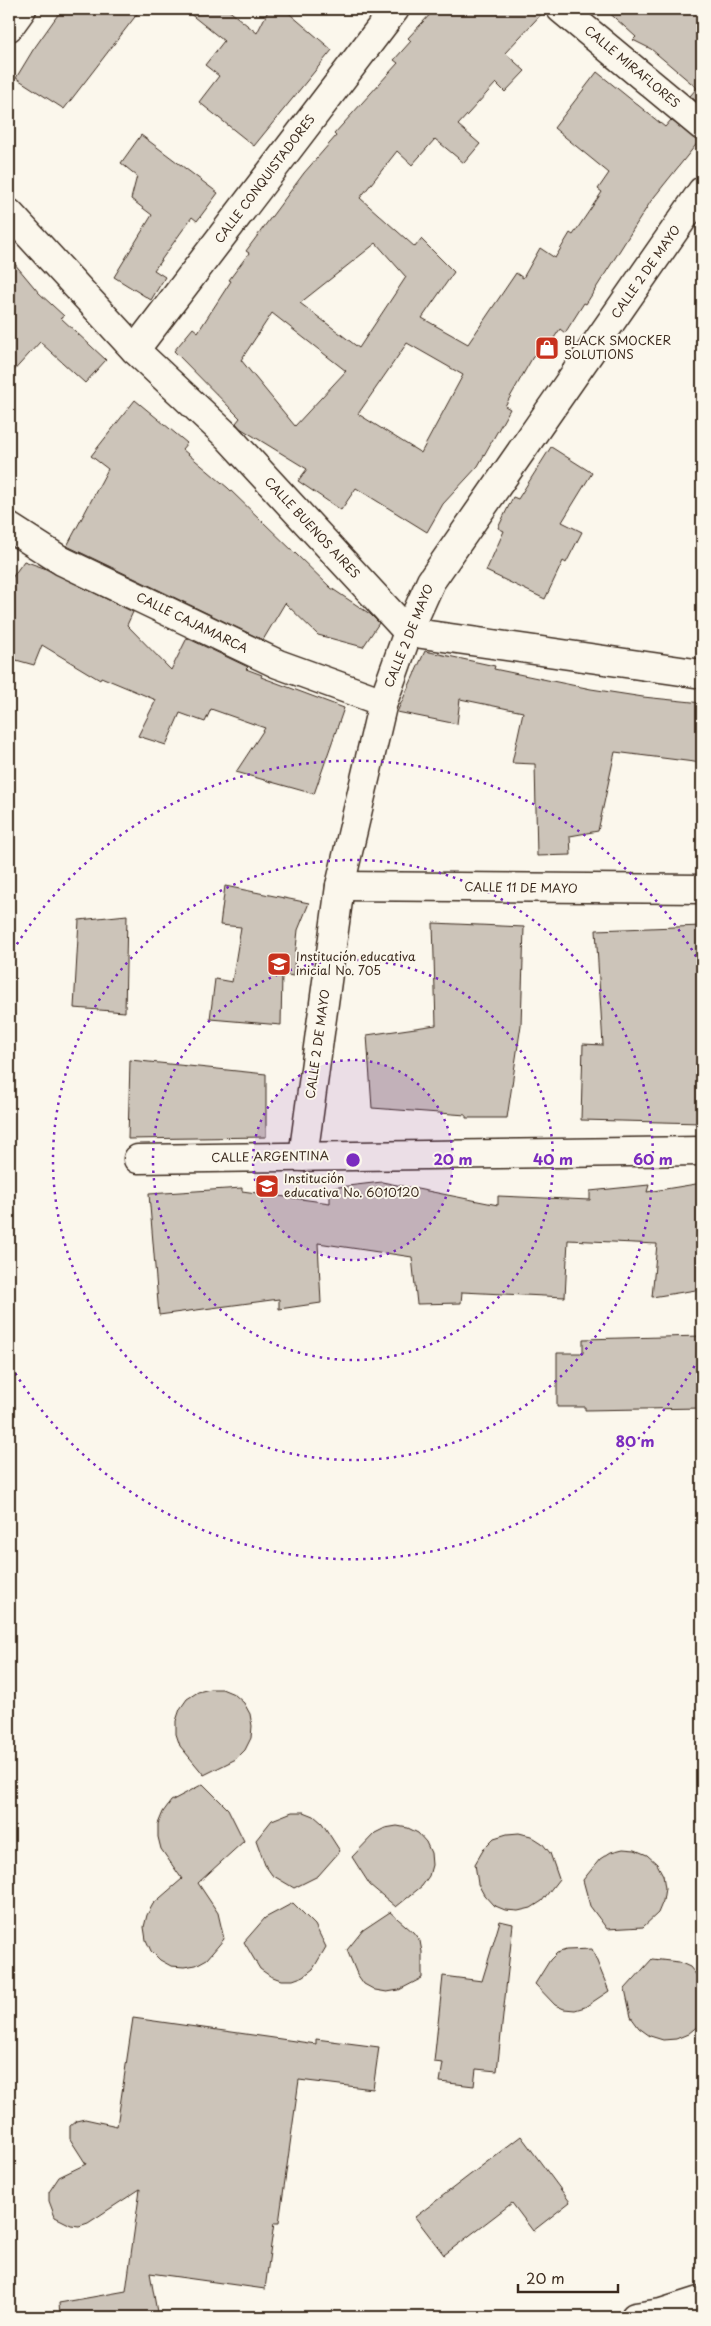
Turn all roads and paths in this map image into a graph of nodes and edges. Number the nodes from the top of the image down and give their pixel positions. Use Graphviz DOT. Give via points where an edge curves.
graph roads {
  1 [pos="22,9"];
  2 [pos="395,9"];
  3 [pos="561,9"];
  4 [pos="9,27"];
  5 [pos="702,126"];
  6 [pos="702,191"];
  7 [pos="9,213"];
  8 [pos="135,350"];
  9 [pos="9,527"];
  10 [pos="408,632"];
  11 [pos="702,674"];
  12 [pos="383,702"];
  13 [pos="340,886"];
  14 [pos="702,889"];
  15 [pos="702,1151"];
  16 [pos="302,1157"];
  17 [pos="138,1159"];
  18 [pos="702,2300"];
  19 [pos="663,2315"];
  20 [pos="635,2317"];
  1 -- 4 [label="street"];
  2 -- 8 [label="street, CALLE CONQUISTADORES"];
  3 -- 5 [label="street, CALLE MIRAFLORES"];
  6 -- 10 [label="street, CALLE 2 DE MAYO" via="430,581"];
  7 -- 8 [label="street, CALLE BUENOS AIRES"];
  8 -- 10 [label="street, CALLE BUENOS AIRES" via="228,438"];
  9 -- 12 [label="street, CALLE CAJAMARCA" via="62,561 269,660"];
  10 -- 11 [label="street"];
  10 -- 12 [label="street, CALLE 2 DE MAYO"];
  12 -- 13 [label="street, CALLE 2 DE MAYO"];
  13 -- 14 [label="street, CALLE 11 DE MAYO"];
  13 -- 16 [label="street, CALLE 2 DE MAYO"];
  15 -- 16 [label="street, CALLE ARGENTINA"];
  16 -- 17 [label="street, CALLE ARGENTINA"];
  18 -- 19 [label="street"];
  19 -- 20 [label="street"];
}
